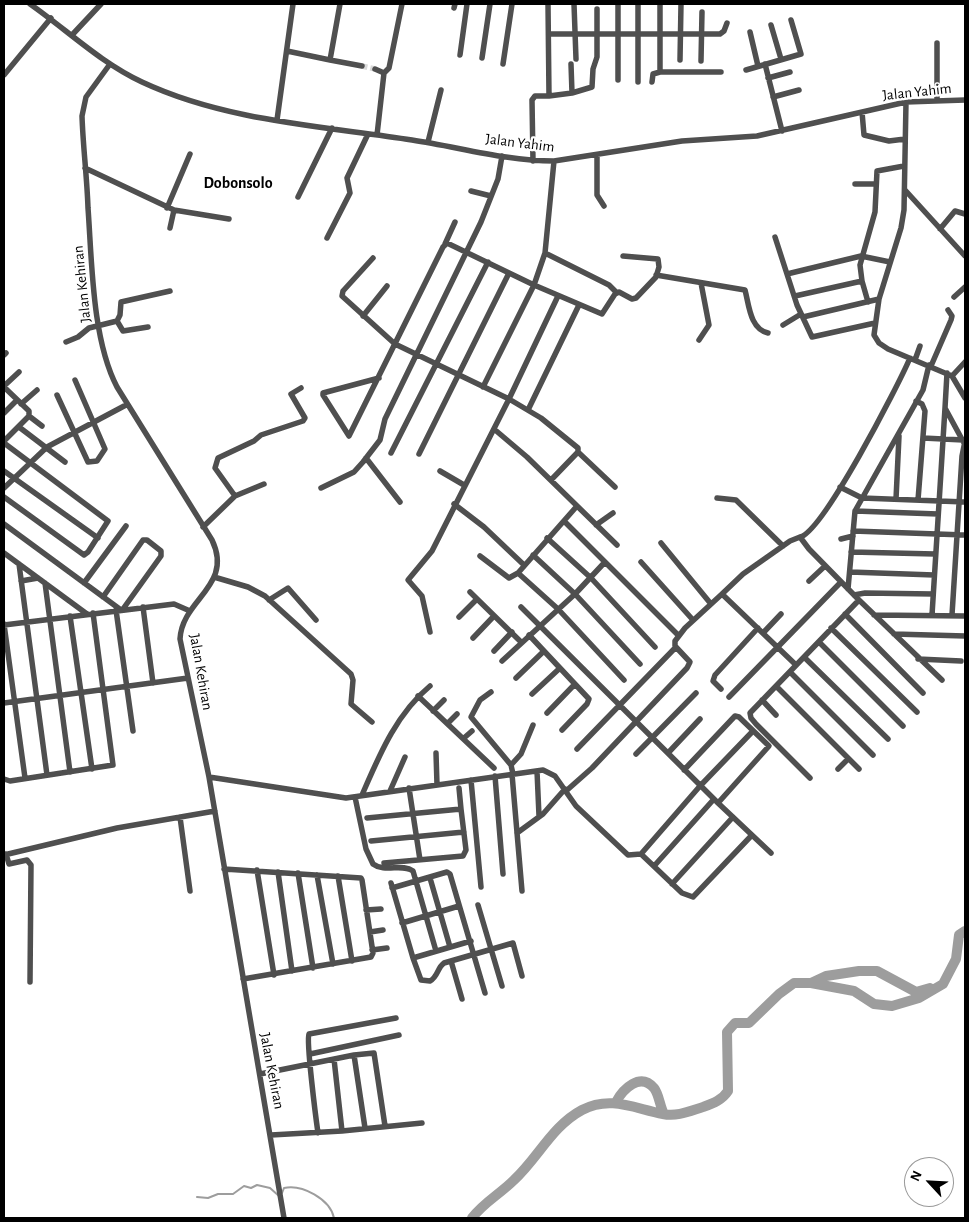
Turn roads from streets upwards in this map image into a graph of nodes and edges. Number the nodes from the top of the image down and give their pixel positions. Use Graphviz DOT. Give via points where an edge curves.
graph roads {
  1 [pos="30,4"];
  2 [pos="102,4"];
  3 [pos="293,4"];
  4 [pos="340,4"];
  5 [pos="402,4"];
  6 [pos="468,4"];
  7 [pos="490,4"];
  8 [pos="512,4"];
  9 [pos="548,4"];
  10 [pos="574,4"];
  11 [pos="618,4"];
  12 [pos="638,4"];
  13 [pos="660,4"];
  14 [pos="681,4"];
  15 [pos="597,9"];
  16 [pos="702,12"];
  17 [pos="51,18"];
  18 [pos="791,20"];
  19 [pos="727,22"];
  20 [pos="770,25"];
  21 [pos="750,32"];
  22 [pos="618,33"];
  23 [pos="638,33"];
  24 [pos="660,33"];
  25 [pos="549,34"];
  26 [pos="575,34"];
  27 [pos="597,34"];
  28 [pos="681,34"];
  29 [pos="702,34"];
  30 [pos="72,35"];
  31 [pos="937,43"];
  32 [pos="287,51"];
  33 [pos="460,55"];
  34 [pos="482,58"];
  35 [pos="576,59"];
  36 [pos="330,60"];
  37 [pos="680,60"];
  38 [pos="781,60"];
  39 [pos="701,61"];
  40 [pos="110,64"];
  41 [pos="503,64"];
  42 [pos="571,64"];
  43 [pos="765,64"];
  44 [pos="362,66"];
  45 [pos="758,66"];
  46 [pos="375,69"];
  47 [pos="746,70"];
  48 [pos="660,72"];
  49 [pos="721,72"];
  50 [pos="790,72"];
  51 [pos="384,73"];
  52 [pos="4,74"];
  53 [pos="768,78"];
  54 [pos="618,80"];
  55 [pos="638,82"];
  56 [pos="652,82"];
  57 [pos="441,90"];
  58 [pos="799,90"];
  59 [pos="572,93"];
  60 [pos="548,96"];
  61 [pos="773,97"];
  62 [pos="938,100"];
  63 [pos="965,100"];
  64 [pos="906,102"];
  65 [pos="862,112"];
  66 [pos="277,120"];
  67 [pos="332,128"];
  68 [pos="782,131"];
  69 [pos="368,134"];
  70 [pos="377,135"];
  71 [pos="905,139"];
  72 [pos="428,142"];
  73 [pos="190,154"];
  74 [pos="502,156"];
  75 [pos="597,156"];
  76 [pos="533,161"];
  77 [pos="554,162"];
  78 [pos="904,166"];
  79 [pos="86,168"];
  80 [pos="855,184"];
  81 [pos="876,184"];
  82 [pos="905,190"];
  83 [pos="471,191"];
  84 [pos="491,196"];
  85 [pos="298,197"];
  86 [pos="604,206"];
  87 [pos="167,208"];
  88 [pos="174,210"];
  89 [pos="965,214"];
  90 [pos="229,219"];
  91 [pos="455,222"];
  92 [pos="170,228"];
  93 [pos="940,229"];
  94 [pos="775,237"];
  95 [pos="327,238"];
  96 [pos="445,244"];
  97 [pos="467,251"];
  98 [pos="545,253"];
  99 [pos="623,256"];
  100 [pos="861,256"];
  101 [pos="965,256"];
  102 [pos="373,258"];
  103 [pos="488,262"];
  104 [pos="890,262"];
  105 [pos="509,273"];
  106 [pos="787,274"];
  107 [pos="656,276"];
  108 [pos="862,281"];
  109 [pos="701,283"];
  110 [pos="534,285"];
  111 [pos="387,286"];
  112 [pos="965,287"];
  113 [pos="170,291"];
  114 [pos="617,292"];
  115 [pos="558,296"];
  116 [pos="794,296"];
  117 [pos="954,297"];
  118 [pos="879,299"];
  119 [pos="868,302"];
  120 [pos="579,305"];
  121 [pos="948,310"];
  122 [pos="802,315"];
  123 [pos="362,316"];
  124 [pos="117,321"];
  125 [pos="874,322"];
  126 [pos="99,325"];
  127 [pos="783,325"];
  128 [pos="148,326"];
  129 [pos="768,333"];
  130 [pos="699,340"];
  131 [pos="66,342"];
  132 [pos="396,344"];
  133 [pos="920,346"];
  134 [pos="417,354"];
  135 [pos="913,359"];
  136 [pos="965,362"];
  137 [pos="437,364"];
  138 [pos="930,365"];
  139 [pos="19,372"];
  140 [pos="458,375"];
  141 [pos="950,375"];
  142 [pos="379,378"];
  143 [pos="75,380"];
  144 [pos="4,386"];
  145 [pos="484,387"];
  146 [pos="301,388"];
  147 [pos="38,390"];
  148 [pos="57,395"];
  149 [pos="965,398"];
  150 [pos="509,399"];
  151 [pos="916,401"];
  152 [pos="19,402"];
  153 [pos="126,404"];
  154 [pos="945,408"];
  155 [pos="528,410"];
  156 [pos="4,413"];
  157 [pos="29,416"];
  158 [pos="94,421"];
  159 [pos="42,426"];
  160 [pos="19,427"];
  161 [pos="494,429"];
  162 [pos="73,431"];
  163 [pos="899,434"];
  164 [pos="923,438"];
  165 [pos="943,438"];
  166 [pos="4,442"];
  167 [pos="964,442"];
  168 [pos="47,447"];
  169 [pos="578,452"];
  170 [pos="391,453"];
  171 [pos="419,454"];
  172 [pos="366,458"];
  173 [pos="30,462"];
  174 [pos="65,462"];
  175 [pos="4,471"];
  176 [pos="440,471"];
  177 [pos="14,478"];
  178 [pos="551,480"];
  179 [pos="264,484"];
  180 [pos="464,485"];
  181 [pos="615,487"];
  182 [pos="840,487"];
  183 [pos="4,488"];
  184 [pos="321,488"];
  185 [pos="235,496"];
  186 [pos="4,497"];
  187 [pos="717,498"];
  188 [pos="862,498"];
  189 [pos="896,500"];
  190 [pos="918,500"];
  191 [pos="939,501"];
  192 [pos="400,502"];
  193 [pos="962,502"];
  194 [pos="454,504"];
  195 [pos="577,506"];
  196 [pos="855,512"];
  197 [pos="613,513"];
  198 [pos="938,514"];
  199 [pos="957,515"];
  200 [pos="965,515"];
  201 [pos="564,521"];
  202 [pos="596,525"];
  203 [pos="126,526"];
  204 [pos="203,526"];
  205 [pos="5,527"];
  206 [pos="853,534"];
  207 [pos="936,534"];
  208 [pos="956,535"];
  209 [pos="965,535"];
  210 [pos="800,537"];
  211 [pos="98,538"];
  212 [pos="547,538"];
  213 [pos="841,539"];
  214 [pos="661,543"];
  215 [pos="617,545"];
  216 [pos="784,546"];
  217 [pos="851,552"];
  218 [pos="4,553"];
  219 [pos="935,554"];
  220 [pos="533,555"];
  221 [pos="480,556"];
  222 [pos="13,560"];
  223 [pos="4,561"];
  224 [pos="605,562"];
  225 [pos="641,562"];
  226 [pos="19,564"];
  227 [pos="524,565"];
  228 [pos="825,566"];
  229 [pos="850,572"];
  230 [pos="518,574"];
  231 [pos="934,575"];
  232 [pos="214,577"];
  233 [pos="38,578"];
  234 [pos="591,578"];
  235 [pos="21,581"];
  236 [pos="808,581"];
  237 [pos="841,582"];
  238 [pos="45,583"];
  239 [pos="84,583"];
  240 [pos="848,589"];
  241 [pos="470,592"];
  242 [pos="575,594"];
  243 [pos="722,594"];
  244 [pos="933,594"];
  245 [pos="103,597"];
  246 [pos="856,598"];
  247 [pos="477,599"];
  248 [pos="269,600"];
  249 [pos="711,604"];
  250 [pos="142,607"];
  251 [pos="521,607"];
  252 [pos="558,609"];
  253 [pos="120,610"];
  254 [pos="190,611"];
  255 [pos="90,614"];
  256 [pos="781,614"];
  257 [pos="844,614"];
  258 [pos="874,615"];
  259 [pos="932,615"];
  260 [pos="952,615"];
  261 [pos="70,616"];
  262 [pos="494,616"];
  263 [pos="965,616"];
  264 [pos="459,617"];
  265 [pos="48,619"];
  266 [pos="316,620"];
  267 [pos="694,620"];
  268 [pos="26,622"];
  269 [pos="4,625"];
  270 [pos="539,626"];
  271 [pos="758,628"];
  272 [pos="831,628"];
  273 [pos="430,632"];
  274 [pos="512,632"];
  275 [pos="763,633"];
  276 [pos="894,634"];
  277 [pos="530,635"];
  278 [pos="678,635"];
  279 [pos="965,636"];
  280 [pos="473,638"];
  281 [pos="522,642"];
  282 [pos="819,642"];
  283 [pos="656,647"];
  284 [pos="778,647"];
  285 [pos="676,648"];
  286 [pos="494,651"];
  287 [pos="544,651"];
  288 [pos="804,657"];
  289 [pos="918,659"];
  290 [pos="961,660"];
  291 [pos="502,661"];
  292 [pos="640,664"];
  293 [pos="796,665"];
  294 [pos="560,668"];
  295 [pos="790,672"];
  296 [pos="188,678"];
  297 [pos="516,678"];
  298 [pos="624,680"];
  299 [pos="942,680"];
  300 [pos="153,682"];
  301 [pos="575,684"];
  302 [pos="127,686"];
  303 [pos="430,686"];
  304 [pos="776,686"];
  305 [pos="103,690"];
  306 [pos="721,690"];
  307 [pos="81,692"];
  308 [pos="491,692"];
  309 [pos="696,693"];
  310 [pos="923,693"];
  311 [pos="532,694"];
  312 [pos="58,696"];
  313 [pos="418,696"];
  314 [pos="729,697"];
  315 [pos="36,698"];
  316 [pos="444,700"];
  317 [pos="762,700"];
  318 [pos="14,702"];
  319 [pos="4,703"];
  320 [pos="619,706"];
  321 [pos="434,710"];
  322 [pos="917,712"];
  323 [pos="548,713"];
  324 [pos="457,714"];
  325 [pos="776,715"];
  326 [pos="700,719"];
  327 [pos="636,721"];
  328 [pos="372,722"];
  329 [pos="448,723"];
  330 [pos="533,725"];
  331 [pos="903,726"];
  332 [pos="562,730"];
  333 [pos="133,731"];
  334 [pos="472,731"];
  335 [pos="753,731"];
  336 [pos="464,738"];
  337 [pos="653,738"];
  338 [pos="888,739"];
  339 [pos="577,749"];
  340 [pos="436,753"];
  341 [pos="668,753"];
  342 [pos="636,754"];
  343 [pos="873,755"];
  344 [pos="405,756"];
  345 [pos="848,759"];
  346 [pos="511,765"];
  347 [pos="494,768"];
  348 [pos="859,768"];
  349 [pos="92,769"];
  350 [pos="838,769"];
  351 [pos="684,770"];
  352 [pos="537,771"];
  353 [pos="70,772"];
  354 [pos="512,774"];
  355 [pos="47,775"];
  356 [pos="495,776"];
  357 [pos="209,777"];
  358 [pos="25,778"];
  359 [pos="810,778"];
  360 [pos="4,779"];
  361 [pos="471,780"];
  362 [pos="437,785"];
  363 [pos="700,786"];
  364 [pos="409,788"];
  365 [pos="458,788"];
  366 [pos="390,790"];
  367 [pos="566,790"];
  368 [pos="362,796"];
  369 [pos="355,797"];
  370 [pos="716,801"];
  371 [pos="462,808"];
  372 [pos="215,811"];
  373 [pos="413,813"];
  374 [pos="539,816"];
  375 [pos="180,817"];
  376 [pos="733,817"];
  377 [pos="367,818"];
  378 [pos="464,832"];
  379 [pos="517,833"];
  380 [pos="752,834"];
  381 [pos="416,836"];
  382 [pos="371,841"];
  383 [pos="771,852"];
  384 [pos="641,854"];
  385 [pos="5,855"];
  386 [pos="420,860"];
  387 [pos="384,863"];
  388 [pos="655,865"];
  389 [pos="224,869"];
  390 [pos="257,870"];
  391 [pos="278,872"];
  392 [pos="298,873"];
  393 [pos="503,874"];
  394 [pos="317,875"];
  395 [pos="338,876"];
  396 [pos="430,878"];
  397 [pos="416,882"];
  398 [pos="672,884"];
  399 [pos="481,887"];
  400 [pos="190,891"];
  401 [pos="522,891"];
  402 [pos="478,905"];
  403 [pos="459,906"];
  404 [pos="380,909"];
  405 [pos="366,910"];
  406 [pos="439,911"];
  407 [pos="425,915"];
  408 [pos="402,923"];
  409 [pos="383,930"];
  410 [pos="370,932"];
  411 [pos="471,941"];
  412 [pos="450,947"];
  413 [pos="387,948"];
  414 [pos="491,949"];
  415 [pos="372,950"];
  416 [pos="436,951"];
  417 [pos="474,954"];
  418 [pos="413,958"];
  419 [pos="352,961"];
  420 [pos="451,961"];
  421 [pos="333,964"];
  422 [pos="313,968"];
  423 [pos="292,971"];
  424 [pos="274,974"];
  425 [pos="522,976"];
  426 [pos="243,979"];
  427 [pos="30,982"];
  428 [pos="502,986"];
  429 [pos="485,993"];
  430 [pos="462,998"];
  431 [pos="396,1018"];
  432 [pos="399,1035"];
  433 [pos="310,1054"];
  434 [pos="354,1055"];
  435 [pos="334,1059"];
  436 [pos="312,1064"];
  437 [pos="260,1074"];
  438 [pos="422,1123"];
  439 [pos="385,1126"];
  440 [pos="365,1128"];
  441 [pos="342,1132"];
  442 [pos="318,1133"];
  443 [pos="271,1135"];
  444 [pos="284,1218"];
  1 -- 17 [label="street, Jalan Yahim"];
  2 -- 30 [label="street"];
  3 -- 32 [label="street"];
  4 -- 36 [label="street"];
  5 -- 51 [label="street" via="389,68"];
  6 -- 33 [label="street"];
  7 -- 34 [label="street"];
  8 -- 41 [label="street"];
  9 -- 25 [label="street"];
  10 -- 26 [label="street"];
  11 -- 22 [label="street"];
  12 -- 23 [label="street"];
  13 -- 24 [label="street"];
  14 -- 28 [label="street"];
  15 -- 27 [label="street"];
  16 -- 29 [label="street"];
  17 -- 30 [label="street, Jalan Yahim"];
  17 -- 52 [label="street"];
  18 -- 38 [label="street" via="801,54"];
  19 -- 29 [label="street" via="720,34"];
  20 -- 38 [label="street"];
  21 -- 45 [label="street"];
  22 -- 23 [label="street"];
  22 -- 27 [label="street"];
  22 -- 54 [label="street"];
  23 -- 24 [label="street"];
  23 -- 55 [label="street"];
  24 -- 28 [label="street"];
  24 -- 48 [label="street"];
  25 -- 26 [label="street"];
  25 -- 60 [label="street"];
  26 -- 27 [label="street"];
  26 -- 35 [label="street"];
  27 -- 59 [label="street" via="593,85 590,89"];
  28 -- 29 [label="street"];
  28 -- 37 [label="street"];
  29 -- 39 [label="street"];
  30 -- 40 [label="street, Jalan Yahim"];
  31 -- 62 [label="street"];
  32 -- 36 [label="street"];
  32 -- 66 [label="street"];
  36 -- 44 [label="street"];
  38 -- 43 [label="street"];
  40 -- 66 [label="street, Jalan Yahim" via="142,82 175,94"];
  40 -- 79 [label="street, Jalan Kehiran" via="82,108"];
  42 -- 59 [label="street"];
  43 -- 45 [label="street"];
  43 -- 53 [label="street"];
  45 -- 47 [label="street"];
  46 -- 51 [label="street"];
  48 -- 49 [label="street"];
  48 -- 56 [label="street" via="653,74"];
  50 -- 53 [label="street"];
  51 -- 70 [label="street"];
  53 -- 61 [label="street"];
  57 -- 72 [label="street"];
  58 -- 61 [label="street"];
  59 -- 60 [label="street"];
  60 -- 76 [label="street" via="535,96 532,100"];
  61 -- 68 [label="street"];
  62 -- 63 [label="street, Jalan Yahim"];
  62 -- 64 [label="street, Jalan Yahim"];
  64 -- 65 [label="street, Jalan Yahim"];
  64 -- 71 [label="street"];
  65 -- 68 [label="street, Jalan Yahim"];
  65 -- 71 [label="street" via="864,135 889,141"];
  66 -- 67 [label="street, Jalan Yahim"];
  67 -- 69 [label="street, Jalan Yahim"];
  67 -- 85 [label="street"];
  68 -- 75 [label="street, Jalan Yahim" via="682,141"];
  69 -- 70 [label="street, Jalan Yahim"];
  69 -- 95 [label="street" via="347,178 350,192"];
  70 -- 72 [label="street, Jalan Yahim"];
  71 -- 78 [label="street"];
  72 -- 74 [label="street, Jalan Yahim"];
  73 -- 87 [label="street"];
  74 -- 76 [label="street, Jalan Yahim"];
  74 -- 84 [label="street"];
  75 -- 77 [label="street, Jalan Yahim"];
  75 -- 86 [label="street" via="597,195"];
  76 -- 77 [label="street, Jalan Yahim"];
  77 -- 98 [label="street"];
  78 -- 81 [label="street" via="879,169"];
  78 -- 82 [label="street"];
  79 -- 87 [label="street"];
  79 -- 126 [label="street, Jalan Kehiran"];
  80 -- 81 [label="street"];
  81 -- 100 [label="street" via="875,212"];
  82 -- 93 [label="street"];
  82 -- 104 [label="street" via="901,228"];
  83 -- 84 [label="street"];
  84 -- 97 [label="street"];
  87 -- 88 [label="street"];
  88 -- 90 [label="street"];
  88 -- 92 [label="street"];
  89 -- 93 [label="street" via="955,211"];
  91 -- 96 [label="street"];
  93 -- 101 [label="street"];
  94 -- 106 [label="street"];
  96 -- 97 [label="street"];
  96 -- 132 [label="street"];
  97 -- 103 [label="street"];
  97 -- 134 [label="street"];
  98 -- 110 [label="street"];
  98 -- 114 [label="street" via="610,285"];
  99 -- 107 [label="street" via="658,259"];
  100 -- 104 [label="street"];
  100 -- 106 [label="street"];
  100 -- 108 [label="street"];
  102 -- 123 [label="street" via="342,294"];
  103 -- 105 [label="street"];
  103 -- 137 [label="street"];
  104 -- 118 [label="street"];
  105 -- 110 [label="street"];
  105 -- 140 [label="street"];
  106 -- 116 [label="street"];
  107 -- 109 [label="street"];
  107 -- 114 [label="street" via="636,298"];
  108 -- 116 [label="street"];
  108 -- 119 [label="street"];
  109 -- 129 [label="street" via="745,290 755,324"];
  109 -- 130 [label="street" via="709,325"];
  110 -- 115 [label="street"];
  110 -- 145 [label="street"];
  111 -- 123 [label="street"];
  112 -- 117 [label="street"];
  113 -- 124 [label="street" via="121,302"];
  114 -- 120 [label="street" via="602,314"];
  115 -- 120 [label="street"];
  115 -- 150 [label="street"];
  116 -- 122 [label="street"];
  118 -- 119 [label="street"];
  118 -- 125 [label="street"];
  119 -- 122 [label="street"];
  120 -- 155 [label="street"];
  121 -- 138 [label="street" via="951,320"];
  122 -- 125 [label="street" via="814,337"];
  122 -- 127 [label="street"];
  123 -- 132 [label="street"];
  124 -- 126 [label="street"];
  124 -- 128 [label="street" via="123,331"];
  125 -- 135 [label="street" via="876,340 888,349"];
  126 -- 131 [label="street"];
  126 -- 153 [label="street, Jalan Kehiran" via="107,366"];
  132 -- 134 [label="street"];
  132 -- 142 [label="street"];
  133 -- 135 [label="street"];
  134 -- 137 [label="street"];
  134 -- 172 [label="street" via="385,419 380,440"];
  135 -- 138 [label="street"];
  135 -- 182 [label="street"];
  136 -- 141 [label="street"];
  137 -- 140 [label="street"];
  137 -- 170 [label="street"];
  138 -- 141 [label="street"];
  138 -- 151 [label="street"];
  139 -- 144 [label="street"];
  140 -- 145 [label="street"];
  140 -- 171 [label="street"];
  141 -- 149 [label="street"];
  141 -- 154 [label="street"];
  142 -- 142 [label="street" via="370,394 349,436 324,393"];
  143 -- 158 [label="street"];
  144 -- 152 [label="street"];
  145 -- 150 [label="street"];
  146 -- 185 [label="street" via="291,394 304,421 261,435 218,458 215,468"];
  147 -- 152 [label="street"];
  148 -- 162 [label="street"];
  150 -- 155 [label="street"];
  150 -- 161 [label="street"];
  151 -- 163 [label="street"];
  151 -- 164 [label="street" via="925,408"];
  152 -- 156 [label="street"];
  152 -- 157 [label="street" via="30,413"];
  153 -- 158 [label="street"];
  153 -- 204 [label="street, Jalan Kehiran"];
  154 -- 165 [label="street"];
  154 -- 167 [label="street"];
  155 -- 169 [label="street" via="578,448"];
  157 -- 159 [label="street"];
  157 -- 160 [label="street"];
  158 -- 162 [label="street"];
  158 -- 162 [label="street" via="106,450 97,461 88,462"];
  160 -- 166 [label="street"];
  160 -- 168 [label="street"];
  161 -- 178 [label="street"];
  161 -- 180 [label="street"];
  162 -- 168 [label="street"];
  163 -- 188 [label="street"];
  163 -- 189 [label="street"];
  164 -- 165 [label="street"];
  164 -- 190 [label="street"];
  165 -- 167 [label="street"];
  165 -- 191 [label="street"];
  166 -- 173 [label="street"];
  167 -- 193 [label="street"];
  168 -- 173 [label="street"];
  168 -- 174 [label="street"];
  169 -- 178 [label="street"];
  169 -- 181 [label="street"];
  172 -- 184 [label="street" via="354,472"];
  172 -- 192 [label="street"];
  173 -- 177 [label="street"];
  173 -- 211 [label="street" via="107,519"];
  175 -- 177 [label="street"];
  176 -- 180 [label="street"];
  177 -- 183 [label="street"];
  177 -- 211 [label="street"];
  178 -- 195 [label="street"];
  179 -- 185 [label="street"];
  180 -- 194 [label="street"];
  182 -- 188 [label="street"];
  182 -- 210 [label="street" via="815,526"];
  185 -- 204 [label="street"];
  186 -- 211 [label="street" via="84,555"];
  187 -- 216 [label="street" via="736,500"];
  188 -- 189 [label="street"];
  188 -- 196 [label="street"];
  189 -- 190 [label="street"];
  190 -- 191 [label="street"];
  191 -- 193 [label="street"];
  191 -- 198 [label="street"];
  193 -- 199 [label="street"];
  194 -- 227 [label="street"];
  194 -- 273 [label="street" via="430,556 408,580 422,596"];
  195 -- 201 [label="street"];
  195 -- 202 [label="street"];
  196 -- 198 [label="street"];
  196 -- 206 [label="street"];
  197 -- 202 [label="street"];
  198 -- 207 [label="street"];
  199 -- 200 [label="street"];
  199 -- 208 [label="street"];
  201 -- 212 [label="street"];
  201 -- 224 [label="street"];
  202 -- 215 [label="street"];
  203 -- 239 [label="street"];
  204 -- 232 [label="street, Jalan Kehiran" via="217,554"];
  205 -- 239 [label="street"];
  206 -- 207 [label="street"];
  206 -- 213 [label="street"];
  206 -- 217 [label="street"];
  207 -- 208 [label="street"];
  207 -- 219 [label="street"];
  208 -- 209 [label="street"];
  208 -- 260 [label="street"];
  210 -- 216 [label="street"];
  210 -- 228 [label="street"];
  212 -- 220 [label="street"];
  212 -- 234 [label="street"];
  214 -- 249 [label="street"];
  216 -- 243 [label="street" via="742,574"];
  217 -- 219 [label="street"];
  217 -- 229 [label="street"];
  218 -- 222 [label="street"];
  219 -- 231 [label="street"];
  220 -- 227 [label="street"];
  220 -- 242 [label="street"];
  221 -- 230 [label="street" via="509,578"];
  222 -- 223 [label="street"];
  222 -- 226 [label="street"];
  224 -- 234 [label="street"];
  224 -- 278 [label="street"];
  225 -- 267 [label="street"];
  226 -- 233 [label="street"];
  226 -- 235 [label="street"];
  227 -- 230 [label="street"];
  228 -- 236 [label="street"];
  228 -- 237 [label="street"];
  229 -- 231 [label="street"];
  229 -- 240 [label="street"];
  230 -- 252 [label="street"];
  231 -- 244 [label="street"];
  232 -- 248 [label="street" via="248,587"];
  232 -- 254 [label="street, Jalan Kehiran" via="208,590"];
  233 -- 235 [label="street"];
  233 -- 238 [label="street"];
  234 -- 242 [label="street"];
  234 -- 283 [label="street"];
  235 -- 268 [label="street"];
  237 -- 240 [label="street"];
  237 -- 284 [label="street"];
  238 -- 255 [label="street"];
  238 -- 265 [label="street"];
  239 -- 245 [label="street"];
  240 -- 246 [label="street"];
  241 -- 247 [label="street"];
  242 -- 252 [label="street"];
  242 -- 292 [label="street"];
  243 -- 249 [label="street"];
  243 -- 271 [label="street"];
  244 -- 246 [label="street" via="865,593"];
  244 -- 259 [label="street"];
  245 -- 253 [label="street"];
  245 -- 253 [label="street" via="143,540 147,540 161,552 161,556"];
  246 -- 257 [label="street"];
  246 -- 258 [label="street"];
  247 -- 262 [label="street"];
  247 -- 264 [label="street"];
  248 -- 266 [label="street" via="288,588"];
  248 -- 328 [label="street" via="351,674 351,704"];
  249 -- 267 [label="street"];
  250 -- 253 [label="street"];
  250 -- 254 [label="street" via="174,604"];
  250 -- 300 [label="street"];
  251 -- 270 [label="street"];
  252 -- 270 [label="street"];
  252 -- 298 [label="street"];
  253 -- 255 [label="street"];
  253 -- 302 [label="street"];
  254 -- 296 [label="street, Jalan Kehiran" via="180,638"];
  255 -- 261 [label="street"];
  255 -- 305 [label="street"];
  256 -- 275 [label="street"];
  257 -- 272 [label="street"];
  257 -- 310 [label="street"];
  258 -- 259 [label="street"];
  258 -- 276 [label="street"];
  259 -- 260 [label="street"];
  260 -- 263 [label="street"];
  261 -- 265 [label="street"];
  261 -- 307 [label="street"];
  262 -- 274 [label="street"];
  262 -- 280 [label="street"];
  265 -- 268 [label="street"];
  265 -- 312 [label="street"];
  267 -- 278 [label="street"];
  268 -- 269 [label="street"];
  268 -- 315 [label="street"];
  269 -- 318 [label="street"];
  270 -- 277 [label="street"];
  270 -- 320 [label="street"];
  271 -- 275 [label="street"];
  271 -- 306 [label="street" via="715,675 713,681"];
  272 -- 282 [label="street"];
  272 -- 322 [label="street"];
  274 -- 281 [label="street"];
  274 -- 286 [label="street"];
  275 -- 284 [label="street"];
  276 -- 279 [label="street"];
  276 -- 289 [label="street"];
  277 -- 281 [label="street"];
  277 -- 287 [label="street"];
  278 -- 285 [label="street" via="674,644"];
  281 -- 291 [label="street"];
  282 -- 288 [label="street"];
  282 -- 331 [label="street"];
  284 -- 293 [label="street"];
  284 -- 314 [label="street"];
  285 -- 320 [label="street"];
  285 -- 327 [label="street" via="689,665"];
  287 -- 294 [label="street"];
  287 -- 297 [label="street"];
  288 -- 293 [label="street"];
  288 -- 338 [label="street"];
  289 -- 290 [label="street"];
  289 -- 299 [label="street"];
  293 -- 295 [label="street"];
  294 -- 301 [label="street"];
  294 -- 311 [label="street"];
  295 -- 304 [label="street"];
  295 -- 343 [label="street"];
  296 -- 300 [label="street"];
  296 -- 357 [label="street, Jalan Kehiran"];
  300 -- 302 [label="street"];
  301 -- 323 [label="street"];
  301 -- 332 [label="street" via="589,699"];
  302 -- 305 [label="street"];
  302 -- 333 [label="street"];
  303 -- 313 [label="street"];
  304 -- 317 [label="street"];
  304 -- 345 [label="street"];
  305 -- 307 [label="street"];
  305 -- 349 [label="street" via="114,763"];
  307 -- 312 [label="street"];
  307 -- 349 [label="street"];
  308 -- 346 [label="street" via="480,700 471,717"];
  309 -- 337 [label="street"];
  312 -- 315 [label="street"];
  312 -- 353 [label="street"];
  313 -- 321 [label="street"];
  313 -- 368 [label="street" via="388,738"];
  315 -- 318 [label="street"];
  315 -- 355 [label="street"];
  316 -- 321 [label="street"];
  317 -- 325 [label="street"];
  317 -- 359 [label="street" via="750,713 751,718"];
  318 -- 319 [label="street"];
  318 -- 358 [label="street"];
  320 -- 327 [label="street"];
  320 -- 339 [label="street"];
  321 -- 329 [label="street"];
  324 -- 329 [label="street"];
  326 -- 341 [label="street"];
  327 -- 337 [label="street"];
  327 -- 367 [label="street" via="592,768"];
  329 -- 336 [label="street"];
  330 -- 346 [label="street" via="520,754"];
  334 -- 336 [label="street"];
  335 -- 351 [label="street" via="735,716"];
  335 -- 363 [label="street"];
  335 -- 370 [label="street" via="768,749"];
  336 -- 347 [label="street"];
  337 -- 341 [label="street"];
  337 -- 342 [label="street"];
  340 -- 362 [label="street"];
  341 -- 351 [label="street"];
  344 -- 366 [label="street"];
  345 -- 348 [label="street"];
  345 -- 350 [label="street"];
  346 -- 354 [label="street"];
  349 -- 353 [label="street"];
  351 -- 363 [label="street"];
  352 -- 354 [label="street"];
  352 -- 367 [label="street" via="548,771"];
  352 -- 374 [label="street"];
  353 -- 355 [label="street"];
  354 -- 356 [label="street"];
  354 -- 379 [label="street"];
  355 -- 358 [label="street"];
  356 -- 361 [label="street"];
  356 -- 393 [label="street"];
  357 -- 369 [label="street"];
  357 -- 372 [label="street, Jalan Kehiran"];
  358 -- 360 [label="street"];
  361 -- 362 [label="street"];
  361 -- 399 [label="street"];
  362 -- 364 [label="street"];
  363 -- 370 [label="street"];
  363 -- 384 [label="street"];
  364 -- 366 [label="street"];
  364 -- 373 [label="street"];
  365 -- 371 [label="street"];
  366 -- 368 [label="street"];
  367 -- 374 [label="street"];
  367 -- 384 [label="street" via="576,806 628,855"];
  368 -- 369 [label="street"];
  369 -- 397 [label="street" via="366,849 373,864 388,869 409,869 413,871"];
  370 -- 376 [label="street"];
  370 -- 388 [label="street"];
  371 -- 373 [label="street"];
  371 -- 378 [label="street"];
  372 -- 375 [label="street"];
  372 -- 389 [label="street, Jalan Kehiran"];
  373 -- 377 [label="street"];
  373 -- 381 [label="street"];
  374 -- 379 [label="street"];
  375 -- 385 [label="street" via="80,836"];
  375 -- 400 [label="street"];
  376 -- 380 [label="street"];
  376 -- 398 [label="street"];
  378 -- 381 [label="street"];
  378 -- 386 [label="street" via="466,850 463,856"];
  379 -- 401 [label="street"];
  380 -- 383 [label="street"];
  380 -- 398 [label="street" via="693,897"];
  381 -- 382 [label="street"];
  381 -- 386 [label="street"];
  384 -- 388 [label="street"];
  385 -- 427 [label="street" via="9,864 26,860 31,865"];
  386 -- 387 [label="street"];
  388 -- 398 [label="street"];
  389 -- 390 [label="street"];
  389 -- 426 [label="street, Jalan Kehiran"];
  390 -- 391 [label="street"];
  390 -- 424 [label="street"];
  391 -- 392 [label="street"];
  391 -- 423 [label="street"];
  392 -- 394 [label="street"];
  392 -- 422 [label="street"];
  394 -- 395 [label="street"];
  394 -- 421 [label="street"];
  395 -- 405 [label="street" via="361,878"];
  395 -- 419 [label="street"];
  396 -- 397 [label="street"];
  396 -- 403 [label="street" via="450,874"];
  396 -- 406 [label="street"];
  397 -- 407 [label="street"];
  397 -- 408 [label="street" via="391,885"];
  402 -- 414 [label="street"];
  403 -- 406 [label="street"];
  403 -- 411 [label="street"];
  404 -- 405 [label="street"];
  405 -- 410 [label="street"];
  406 -- 407 [label="street"];
  406 -- 412 [label="street"];
  407 -- 408 [label="street"];
  407 -- 416 [label="street"];
  408 -- 418 [label="street"];
  409 -- 410 [label="street"];
  410 -- 415 [label="street"];
  411 -- 412 [label="street"];
  411 -- 417 [label="street"];
  412 -- 416 [label="street"];
  413 -- 415 [label="street"];
  414 -- 417 [label="street"];
  414 -- 425 [label="street" via="512,943"];
  414 -- 428 [label="street"];
  415 -- 419 [label="street" via="371,957"];
  416 -- 418 [label="street"];
  417 -- 420 [label="street"];
  417 -- 429 [label="street"];
  418 -- 420 [label="street" via="419,977 425,982 430,982 440,966"];
  419 -- 421 [label="street"];
  420 -- 430 [label="street"];
  421 -- 422 [label="street"];
  422 -- 423 [label="street"];
  423 -- 424 [label="street"];
  424 -- 426 [label="street"];
  426 -- 437 [label="street, Jalan Kehiran"];
  431 -- 433 [label="street" via="309,1034"];
  432 -- 433 [label="street"];
  433 -- 436 [label="street"];
  434 -- 435 [label="street"];
  434 -- 439 [label="street" via="374,1053"];
  434 -- 440 [label="street"];
  435 -- 436 [label="street"];
  435 -- 441 [label="street"];
  436 -- 437 [label="street"];
  436 -- 442 [label="street"];
  437 -- 443 [label="street, Jalan Kehiran"];
  438 -- 439 [label="street"];
  439 -- 440 [label="street"];
  440 -- 441 [label="street"];
  441 -- 442 [label="street"];
  442 -- 443 [label="street"];
  443 -- 444 [label="street, Jalan Kehiran"];
}
